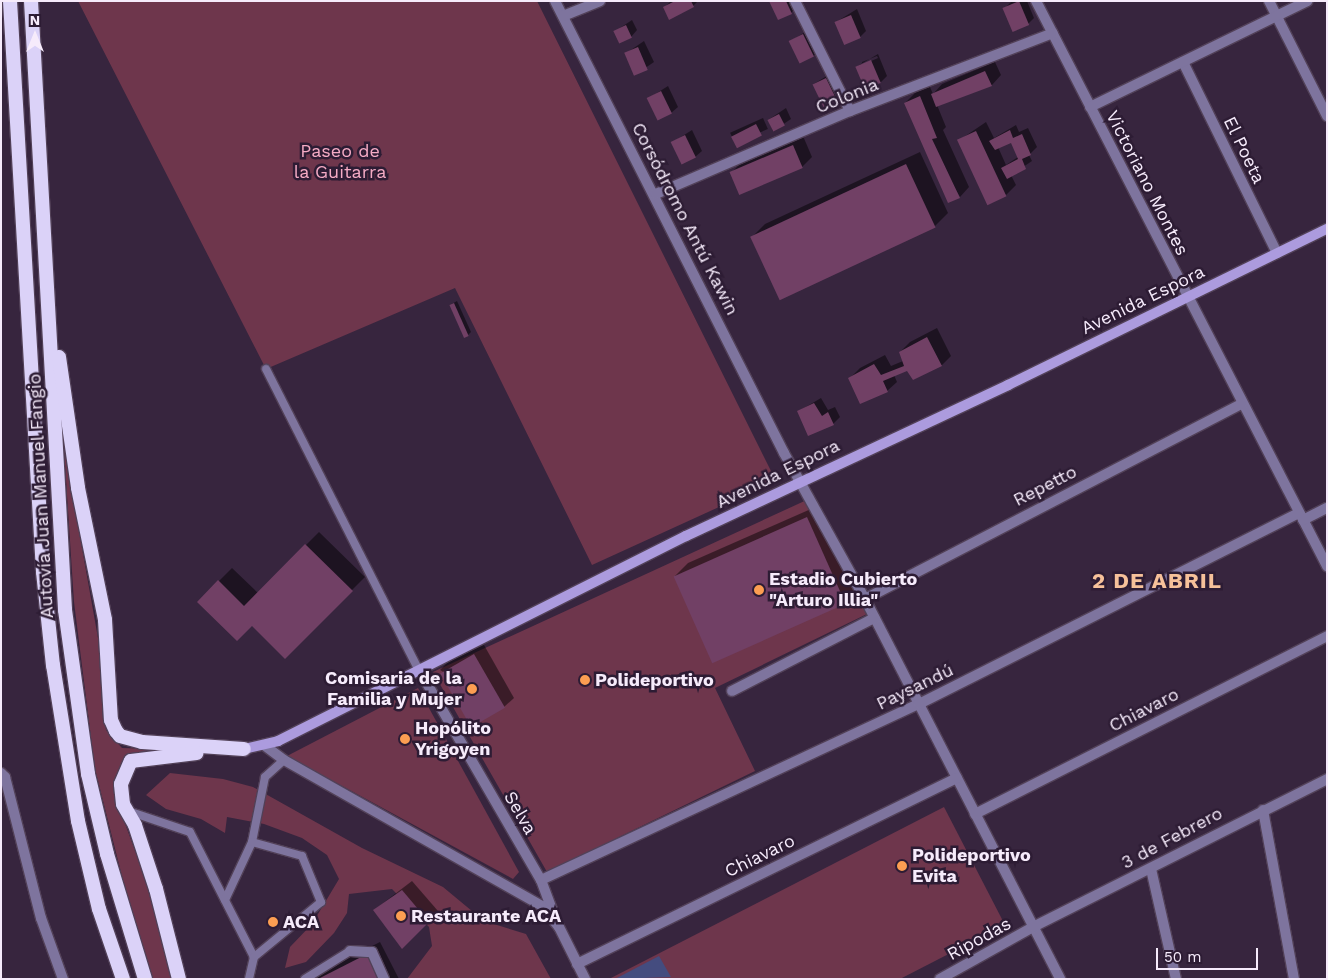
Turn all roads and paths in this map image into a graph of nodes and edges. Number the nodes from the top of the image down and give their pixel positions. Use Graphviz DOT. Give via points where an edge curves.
graph roads {
  1 [pos="10,1"];
  2 [pos="31,1"];
  3 [pos="555,1"];
  4 [pos="600,1"];
  5 [pos="795,1"];
  6 [pos="1036,1"];
  7 [pos="1269,1"];
  8 [pos="1307,1"];
  9 [pos="563,16"];
  10 [pos="1276,16"];
  11 [pos="1052,33"];
  12 [pos="1183,62"];
  13 [pos="1090,107"];
  14 [pos="850,111"];
  15 [pos="1327,116"];
  16 [pos="656,194"];
  17 [pos="1327,229"];
  18 [pos="1277,253"];
  19 [pos="46,263"];
  20 [pos="1186,297"];
  21 [pos="266,369"];
  22 [pos="1241,404"];
  23 [pos="799,481"];
  24 [pos="1327,508"];
  25 [pos="1301,516"];
  26 [pos="1327,566"];
  27 [pos="864,598"];
  28 [pos="874,618"];
  29 [pos="1327,636"];
  30 [pos="418,668"];
  31 [pos="732,691"];
  32 [pos="919,704"];
  33 [pos="264,745"];
  34 [pos="244,750"];
  35 [pos="284,760"];
  36 [pos="1,773"];
  37 [pos="957,778"];
  38 [pos="1327,779"];
  39 [pos="1263,810"];
  40 [pos="127,811"];
  41 [pos="976,814"];
  42 [pos="252,842"];
  43 [pos="1151,869"];
  44 [pos="541,880"];
  45 [pos="225,900"];
  46 [pos="559,927"];
  47 [pos="1033,927"];
  48 [pos="350,951"];
  49 [pos="254,957"];
  50 [pos="577,964"];
  51 [pos="63,979"];
  52 [pos="123,979"];
  53 [pos="145,979"];
  54 [pos="179,979"];
  55 [pos="249,979"];
  56 [pos="305,979"];
  57 [pos="384,979"];
  58 [pos="585,979"];
  59 [pos="940,979"];
  60 [pos="1060,979"];
  61 [pos="1176,979"];
  62 [pos="1294,979"];
  1 -- 52 [label="highway, Autovía Juan Manuel Fangio" via="43,572 53,665 78,821 100,909"];
  2 -- 19 [label="highway, Autovía Juan Manuel Fangio"];
  3 -- 9 [label="street, Corsódromo Antú Kawin"];
  4 -- 9 [label="street"];
  5 -- 14 [label="street"];
  6 -- 11 [label="street, Victoriano Montes"];
  7 -- 10 [label="street"];
  8 -- 10 [label="street"];
  9 -- 16 [label="street, Corsódromo Antú Kawin"];
  10 -- 12 [label="street"];
  10 -- 15 [label="street"];
  11 -- 13 [label="street, Victoriano Montes"];
  11 -- 14 [label="street, Colonia"];
  12 -- 13 [label="street"];
  12 -- 18 [label="street, El Poeta"];
  13 -- 20 [label="street, Victoriano Montes"];
  14 -- 16 [label="street, Colonia"];
  16 -- 23 [label="street, Corsódromo Antú Kawin"];
  17 -- 18 [label="main road, Avenida Espora"];
  18 -- 20 [label="main road, Avenida Espora"];
  19 -- 34 [label="highway" via="78,488 105,620 111,720 120,736 130,740"];
  19 -- 53 [label="highway, Autovía Juan Manuel Fangio" via="65,610 79,722 105,845"];
  20 -- 22 [label="street, Victoriano Montes"];
  20 -- 23 [label="main road, Avenida Espora" via="1008,385"];
  21 -- 30 [label="lane"];
  22 -- 25 [label="street, Victoriano Montes"];
  22 -- 27 [label="street, Repetto"];
  23 -- 27 [label="street, Corsódromo Antú Kawin"];
  23 -- 30 [label="main road, Avenida Espora"];
  24 -- 25 [label="street, Paysandú"];
  25 -- 26 [label="street, Victoriano Montes"];
  25 -- 32 [label="street, Paysandú"];
  27 -- 28 [label="street, Corsódromo Antú Kawin"];
  28 -- 31 [label="street"];
  28 -- 32 [label="street, Corsódromo Antú Kawin"];
  29 -- 41 [label="street, Chiavaro"];
  30 -- 33 [label="main road, Avenida Espora"];
  30 -- 44 [label="street, Selva"];
  32 -- 37 [label="street, Corsódromo Antú Kawin"];
  32 -- 44 [label="street, Paysandú"];
  33 -- 34 [label="main road, Avenida Espora"];
  33 -- 35 [label="street"];
  34 -- 40 [label="highway" via="131,761 121,784 120,796"];
  35 -- 42 [label="lane" via="265,777"];
  35 -- 46 [label="street" via="525,893 542,906"];
  36 -- 51 [label="street" via="5,777 41,918"];
  37 -- 41 [label="street, Corsódromo Antú Kawin"];
  37 -- 50 [label="street, Chiavaro"];
  38 -- 39 [label="street, 3 de Febrero"];
  39 -- 43 [label="street, 3 de Febrero"];
  39 -- 62 [label="street"];
  40 -- 45 [label="lane" via="190,832"];
  40 -- 54 [label="highway" via="156,889"];
  41 -- 47 [label="street, Corsódromo Antú Kawin"];
  42 -- 45 [label="lane"];
  42 -- 49 [label="lane" via="302,856 321,902"];
  43 -- 47 [label="street, 3 de Febrero"];
  43 -- 61 [label="street"];
  44 -- 46 [label="street, Selva"];
  45 -- 49 [label="lane"];
  46 -- 50 [label="street, Selva"];
  47 -- 59 [label="street, Ripodas"];
  47 -- 60 [label="street, Corsódromo Antú Kawin"];
  48 -- 56 [label="lane"];
  48 -- 57 [label="street" via="372,952"];
  49 -- 55 [label="lane"];
  50 -- 58 [label="street, Selva"];
}
